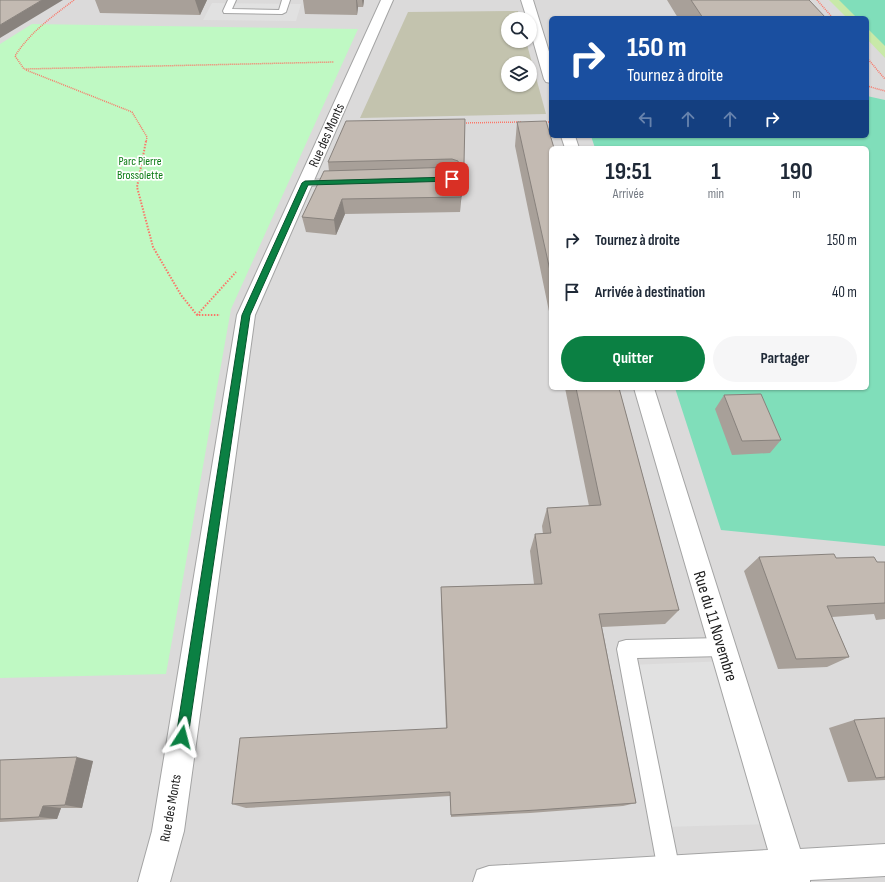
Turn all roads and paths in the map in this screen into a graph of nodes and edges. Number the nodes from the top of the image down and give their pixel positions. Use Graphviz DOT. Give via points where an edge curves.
graph roads {
  1 [pos="74,0"];
  2 [pos="232,0"];
  3 [pos="286,0"];
  4 [pos="387,0"];
  5 [pos="527,0"];
  6 [pos="817,0"];
  7 [pos="831,16"];
  8 [pos="869,60"];
  9 [pos="340,62"];
  10 [pos="24,69"];
  11 [pos="549,72"];
  12 [pos="885,79"];
  13 [pos="869,87"];
  14 [pos="885,91"];
  15 [pos="522,122"];
  16 [pos="544,122"];
  17 [pos="549,122"];
  18 [pos="460,123"];
  19 [pos="352,182"];
  20 [pos="305,183"];
  21 [pos="239,267"];
  22 [pos="196,315"];
  23 [pos="246,315"];
  24 [pos="645,390"];
  25 [pos="723,648"];
  26 [pos="885,860"];
  27 [pos="669,871"];
  28 [pos="791,873"];
  29 [pos="154,882"];
  30 [pos="489,882"];
  1 -- 10 [label="path" via="19,48 15,56"];
  2 -- 3 [label="lane" via="227,11 282,12"];
  4 -- 20 [label="street, Rue des Monts"];
  5 -- 11 [label="street"];
  6 -- 7 [label="path"];
  8 -- 12 [label="path"];
  9 -- 10 [label="path"];
  10 -- 22 [label="path" via="132,112 148,137 137,187 153,247"];
  13 -- 14 [label="path"];
  15 -- 18 [label="path"];
  16 -- 17 [label="path"];
  19 -- 20 [label="lane"];
  20 -- 23 [label="street, Rue des Monts"];
  21 -- 22 [label="path" via="236,274"];
  22 -- 23 [label="path"];
  23 -- 29 [label="street, Rue des Monts" via="168,831"];
  24 -- 25 [label="street, Rue du 11 Novembre"];
  25 -- 27 [label="lane" via="626,649"];
  25 -- 28 [label="street, Rue du 11 Novembre"];
  26 -- 28 [label="street"];
  27 -- 28 [label="street"];
  27 -- 30 [label="street"];
}
